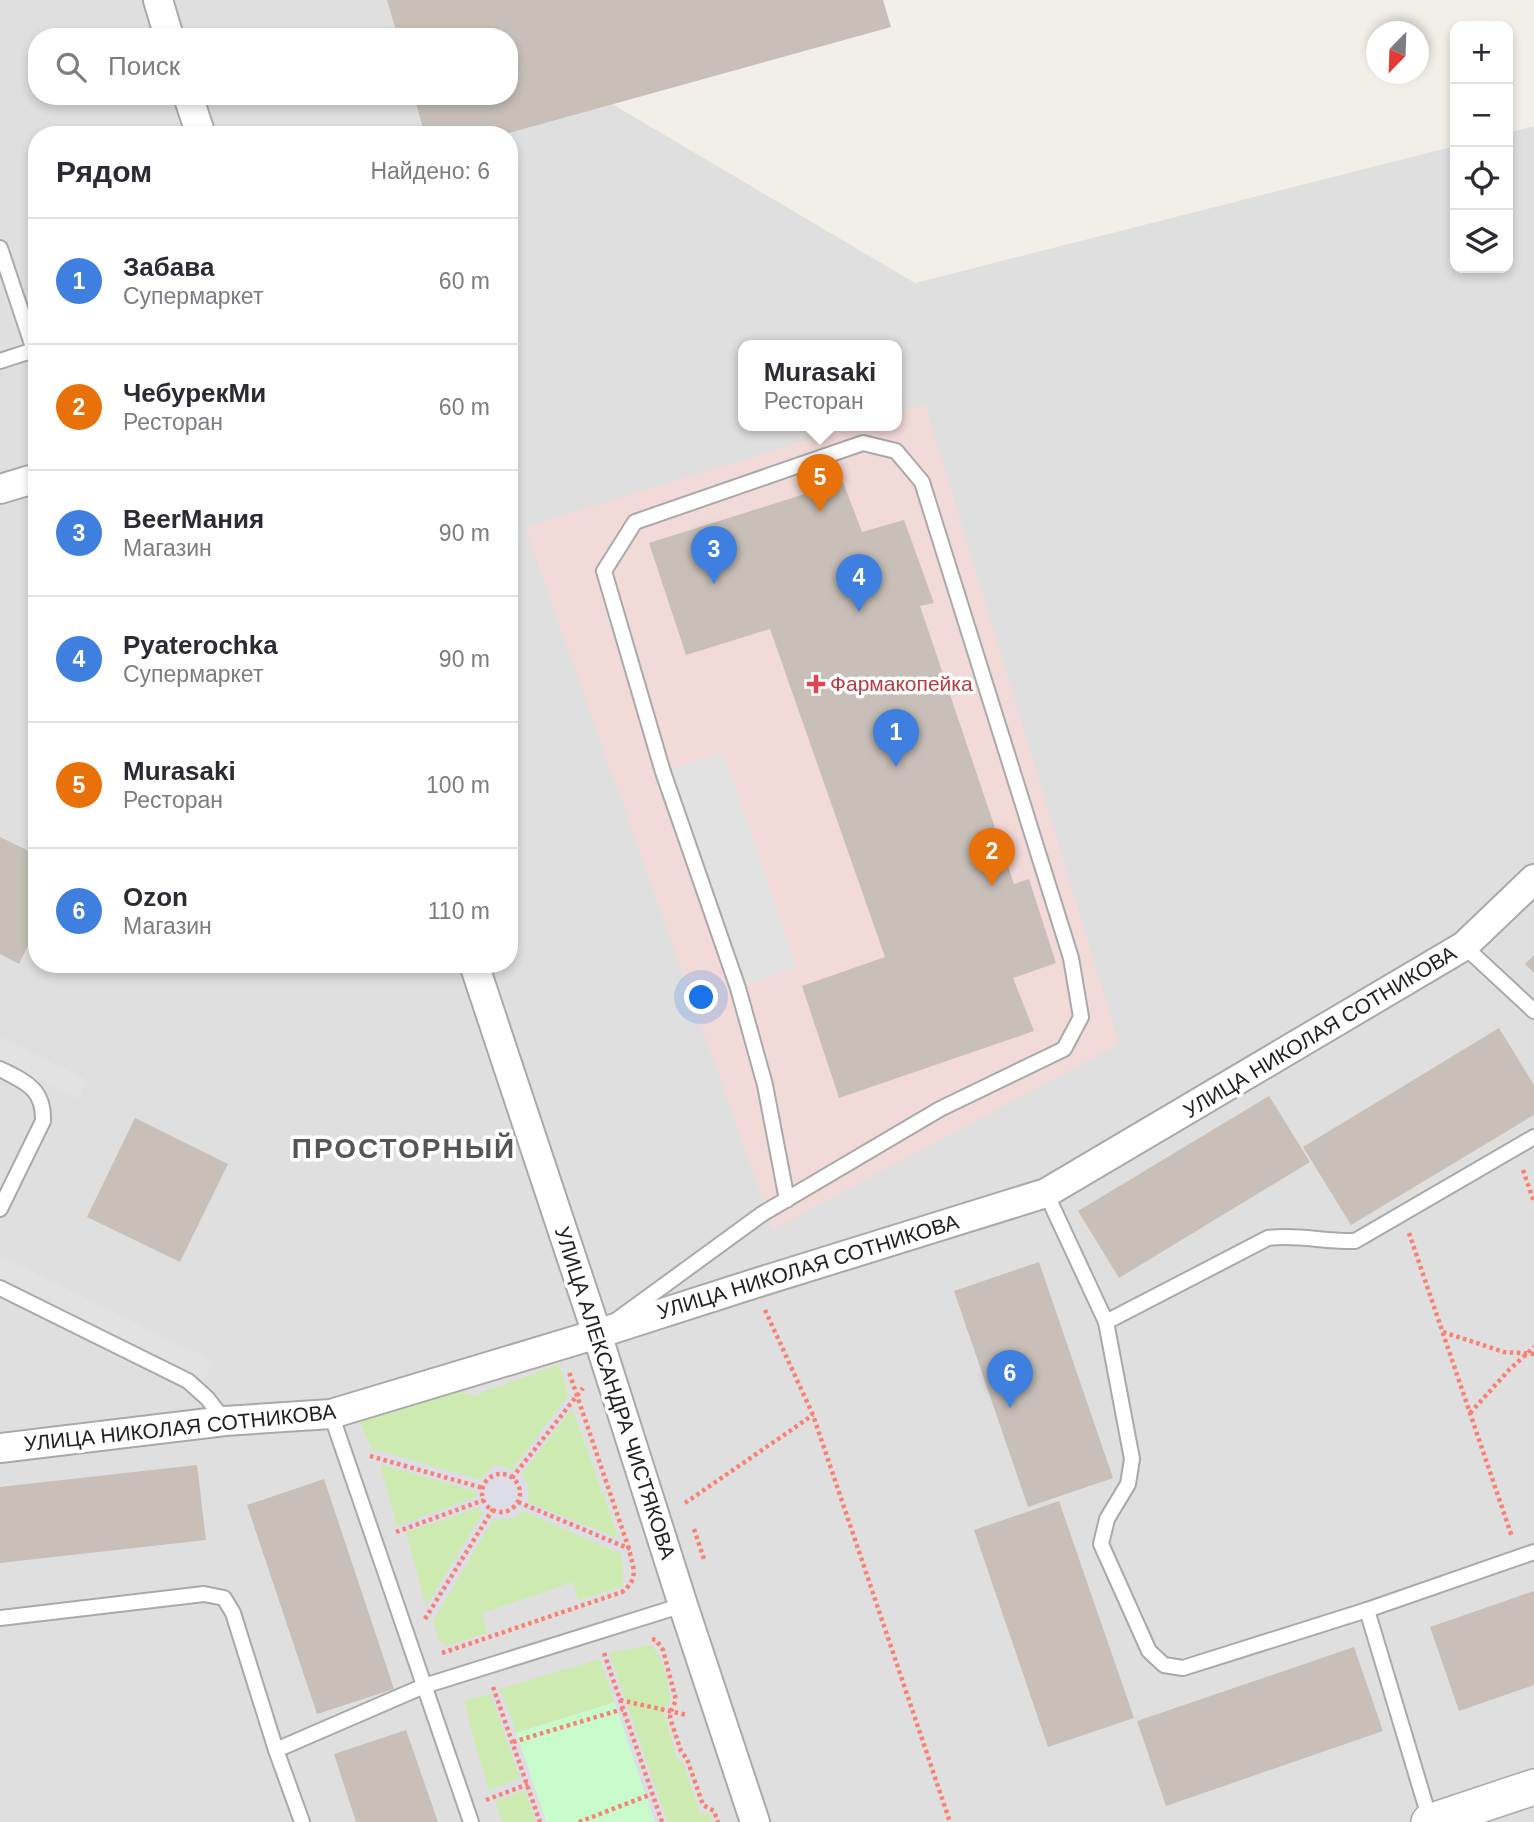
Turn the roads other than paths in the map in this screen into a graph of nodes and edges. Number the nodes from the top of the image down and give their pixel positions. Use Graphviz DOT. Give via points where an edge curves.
graph roads {
  1 [pos="158,0"];
  2 [pos="166,28"];
  3 [pos="191,105"];
  4 [pos="198,126"];
  5 [pos="0,248"];
  6 [pos="28,333"];
  7 [pos="28,355"];
  8 [pos="0,361"];
  9 [pos="28,481"];
  10 [pos="0,489"];
  11 [pos="1534,879"];
  12 [pos="1464,946"];
  13 [pos="477,973"];
  14 [pos="1534,1011"];
  15 [pos="0,1069"];
  16 [pos="1534,1138"];
  17 [pos="1046,1193"];
  18 [pos="787,1200"];
  19 [pos="0,1209"];
  20 [pos="0,1288"];
  21 [pos="1106,1322"];
  22 [pos="602,1347"];
  23 [pos="331,1414"];
  24 [pos="225,1421"];
  25 [pos="0,1448"];
  26 [pos="1534,1552"];
  27 [pos="683,1605"];
  28 [pos="1367,1610"];
  29 [pos="0,1618"];
  30 [pos="424,1686"];
  31 [pos="276,1750"];
  32 [pos="1534,1787"];
  33 [pos="302,1822"];
  34 [pos="471,1822"];
  35 [pos="755,1822"];
  36 [pos="1430,1822"];
  1 -- 2 [label="street"];
  3 -- 4 [label="street"];
  5 -- 6 [label="lane"];
  7 -- 8 [label="lane"];
  9 -- 10 [label="street"];
  11 -- 12 [label="street, УЛИЦА НИКОЛАЯ СОТНИКОВА"];
  12 -- 14 [label="lane"];
  12 -- 17 [label="street, УЛИЦА НИКОЛАЯ СОТНИКОВА"];
  13 -- 22 [label="street, УЛИЦА АЛЕКСАНДРА ЧИСТЯКОВА"];
  15 -- 19 [label="lane" via="32,1087 44,1109 43,1121"];
  16 -- 21 [label="lane" via="1355,1241 1268,1238"];
  17 -- 21 [label="lane"];
  17 -- 22 [label="street, УЛИЦА НИКОЛАЯ СОТНИКОВА" via="753,1284"];
  18 -- 18 [label="lane" via="940,1110 1064,1049 1081,1017 1071,958 922,482 896,451 863,443 635,522 604,571 663,772 738,988 765,1085"];
  18 -- 22 [label="lane" via="762,1214"];
  20 -- 24 [label="lane" via="188,1381"];
  21 -- 28 [label="lane" via="1132,1459 1128,1484 1107,1520 1101,1544 1149,1651 1164,1665 1183,1668"];
  22 -- 23 [label="street, УЛИЦА НИКОЛАЯ СОТНИКОВА" via="562,1344"];
  22 -- 27 [label="street, УЛИЦА АЛЕКСАНДРА ЧИСТЯКОВА"];
  23 -- 24 [label="street, УЛИЦА НИКОЛАЯ СОТНИКОВА"];
  23 -- 30 [label="lane"];
  24 -- 25 [label="street, УЛИЦА НИКОЛАЯ СОТНИКОВА"];
  26 -- 28 [label="lane"];
  27 -- 30 [label="lane"];
  27 -- 35 [label="street, УЛИЦА АЛЕКСАНДРА ЧИСТЯКОВА"];
  28 -- 36 [label="lane"];
  29 -- 31 [label="lane" via="204,1594 223,1598 233,1614"];
  30 -- 31 [label="lane"];
  30 -- 34 [label="lane"];
  31 -- 33 [label="lane"];
  32 -- 36 [label="street"];
}
